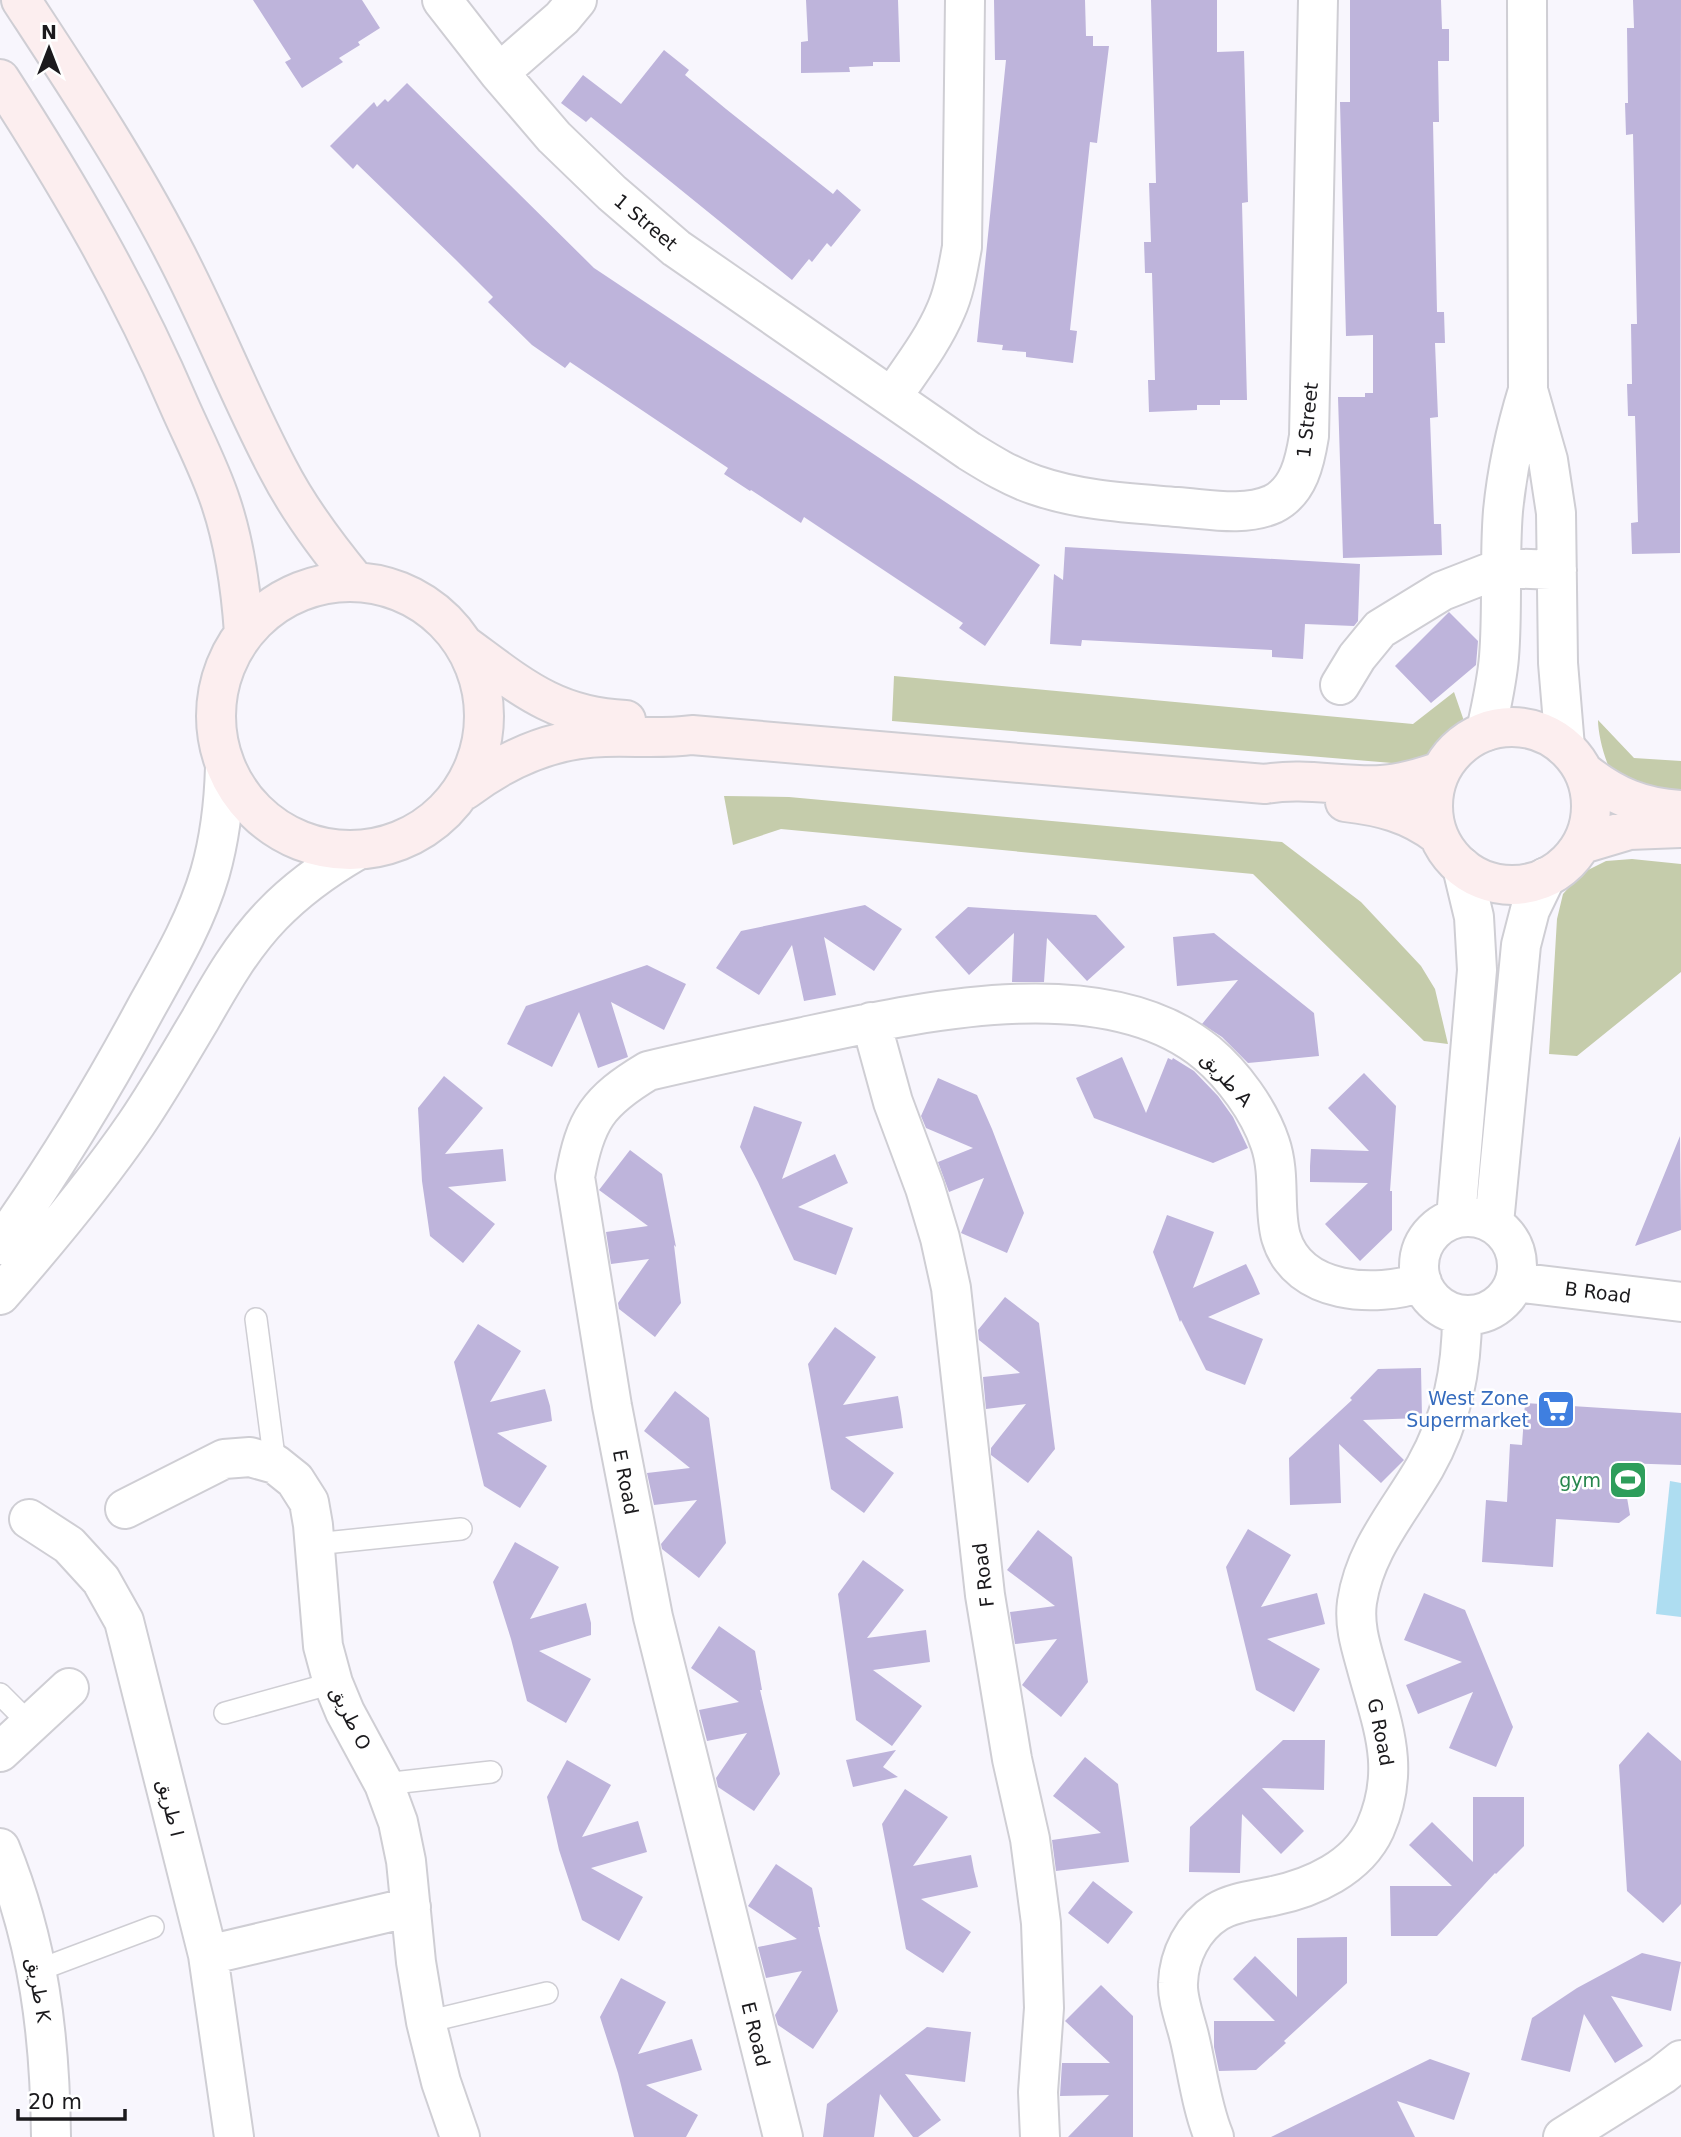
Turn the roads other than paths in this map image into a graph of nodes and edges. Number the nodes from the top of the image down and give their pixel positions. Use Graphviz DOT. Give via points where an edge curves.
graph roads {
  1 [pos="21,0"];
  2 [pos="443,0"];
  3 [pos="577,0"];
  4 [pos="965,0"];
  5 [pos="1318,0"];
  6 [pos="1527,0"];
  7 [pos="499,73"];
  8 [pos="0,79"];
  9 [pos="1528,390"];
  10 [pos="892,397"];
  11 [pos="1506,484"];
  12 [pos="1553,484"];
  13 [pos="1501,568"];
  14 [pos="1557,570"];
  15 [pos="356,582"];
  16 [pos="243,633"];
  17 [pos="463,644"];
  18 [pos="1340,685"];
  19 [pos="1486,731"];
  20 [pos="692,735"];
  21 [pos="1575,759"];
  22 [pos="225,767"];
  23 [pos="1441,771"];
  24 [pos="1265,784"];
  25 [pos="465,790"];
  26 [pos="1681,810"];
  27 [pos="1681,828"];
  28 [pos="1438,835"];
  29 [pos="1582,844"];
  30 [pos="356,850"];
  31 [pos="1462,867"];
  32 [pos="1546,877"];
  33 [pos="871,1023"];
  34 [pos="1456,1218"];
  35 [pos="1494,1223"];
  36 [pos="0,1245"];
  37 [pos="1422,1282"];
  38 [pos="1515,1282"];
  39 [pos="0,1295"];
  40 [pos="1681,1301"];
  41 [pos="1462,1315"];
  42 [pos="256,1319"];
  43 [pos="275,1464"];
  44 [pos="125,1509"];
  45 [pos="29,1519"];
  46 [pos="461,1529"];
  47 [pos="314,1544"];
  48 [pos="333,1683"];
  49 [pos="69,1688"];
  50 [pos="0,1694"];
  51 [pos="225,1713"];
  52 [pos="29,1723"];
  53 [pos="0,1752"];
  54 [pos="491,1772"];
  55 [pos="384,1784"];
  56 [pos="0,1848"];
  57 [pos="411,1907"];
  58 [pos="153,1927"];
  59 [pos="208,1955"];
  60 [pos="36,1971"];
  61 [pos="547,1993"];
  62 [pos="426,2022"];
  63 [pos="1681,2060"];
  64 [pos="51,2137"];
  65 [pos="234,2137"];
  66 [pos="460,2137"];
  67 [pos="783,2137"];
  68 [pos="1040,2137"];
  69 [pos="1214,2137"];
  70 [pos="1563,2137"];
  1 -- 15 [label="street" via="137,182 207,316 278,470 313,528"];
  2 -- 7 [label="street, 1 Street"];
  3 -- 7 [label="street"];
  4 -- 10 [label="street" via="962,247 946,310"];
  5 -- 10 [label="street, 1 Street" via="1311,409 1304,462 1294,485 1274,503 1249,511 1067,495 999,470"];
  6 -- 9 [label="street"];
  7 -- 10 [label="street, 1 Street" via="554,137 676,248"];
  8 -- 16 [label="street" via="62,174 163,368 223,510 237,566"];
  9 -- 11 [label="street"];
  9 -- 12 [label="street"];
  11 -- 12 [label="street"];
  11 -- 13 [label="street"];
  12 -- 14 [label="street"];
  13 -- 14 [label="street"];
  13 -- 18 [label="street" via="1442,591 1380,629"];
  13 -- 19 [label="street" via="1499,657"];
  14 -- 21 [label="street" via="1558,663"];
  15 -- 16 [label="street" via="305,589 282,600"];
  15 -- 17 [label="street" via="405,594 428,607"];
  16 -- 22 [label="street" via="220,678 215,704 215,729"];
  17 -- 20 [label="street" via="523,688 560,708 600,718 658,723"];
  17 -- 25 [label="street" via="475,666 485,716 482,742"];
  19 -- 21 [label="street" via="1519,726 1536,730"];
  19 -- 23 [label="street" via="1459,747"];
  20 -- 24 [label="street"];
  20 -- 25 [label="street" via="605,737 555,744 507,762"];
  21 -- 26 [label="street" via="1601,786 1629,801"];
  21 -- 29 [label="street" via="1590,790 1592,808"];
  22 -- 30 [label="street" via="243,799 282,833 330,849"];
  22 -- 36 [label="street" via="215,851 183,942 86,1115"];
  23 -- 24 [label="street" via="1379,785 1292,780"];
  23 -- 28 [label="street" via="1433,803"];
  24 -- 28 [label="street" via="1301,798 1399,811"];
  25 -- 30 [label="street" via="417,832 381,847"];
  27 -- 29 [label="street" via="1629,830"];
  28 -- 31 [label="street"];
  29 -- 32 [label="street" via="1572,858"];
  30 -- 39 [label="street" via="296,891 247,944 136,1124"];
  31 -- 32 [label="street" via="1493,883 1529,883"];
  31 -- 34 [label="street" via="1474,917 1477,970"];
  32 -- 35 [label="street" via="1530,910 1521,945"];
  33 -- 37 [label="street, طريق A" via="1037,1004 1136,1015 1174,1031 1208,1054 1256,1111 1278,1177 1281,1237 1306,1272 1363,1291"];
  33 -- 67 [label="street, E Road" via="648,1072 619,1089 596,1113 580,1144 575,1177 612,1406 653,1617"];
  33 -- 68 [label="street, F Road" via="893,1102 925,1188 951,1288 987,1609 1041,1923"];
  34 -- 35 [label="street"];
  34 -- 37 [label="street" via="1443,1223 1424,1243 1419,1269"];
  35 -- 38 [label="street" via="1517,1255"];
  37 -- 41 [label="street" via="1437,1304"];
  38 -- 40 [label="street, B Road"];
  38 -- 41 [label="street" via="1509,1294 1489,1311"];
  41 -- 69 [label="street, G Road" via="1458,1380 1440,1438 1384,1529 1360,1580 1358,1636 1390,1760 1387,1797 1374,1832 1350,1861 1320,1883 1218,1911 1196,1930 1182,1956 1177,1985"];
  42 -- 43 [label="lane"];
  43 -- 44 [label="street" via="250,1457 224,1459"];
  43 -- 47 [label="street, طريق O" via="295,1480 309,1502"];
  45 -- 59 [label="street, طريق I" via="69,1545 102,1580 124,1622"];
  46 -- 47 [label="lane"];
  47 -- 48 [label="street, طريق O" via="323,1646"];
  48 -- 51 [label="lane"];
  48 -- 55 [label="street, طريق O"];
  49 -- 52 [label="street"];
  50 -- 52 [label="lane"];
  52 -- 53 [label="street"];
  54 -- 55 [label="lane"];
  55 -- 57 [label="street, طريق O" via="398,1822"];
  56 -- 60 [label="street, طريق K"];
  57 -- 59 [label="street"];
  57 -- 62 [label="street, طريق O"];
  58 -- 60 [label="lane"];
  59 -- 65 [label="street, طريق I"];
  60 -- 64 [label="street, طريق K" via="46,2020"];
  61 -- 62 [label="lane"];
  62 -- 66 [label="street, طريق O"];
  63 -- 70 [label="street"];
}
